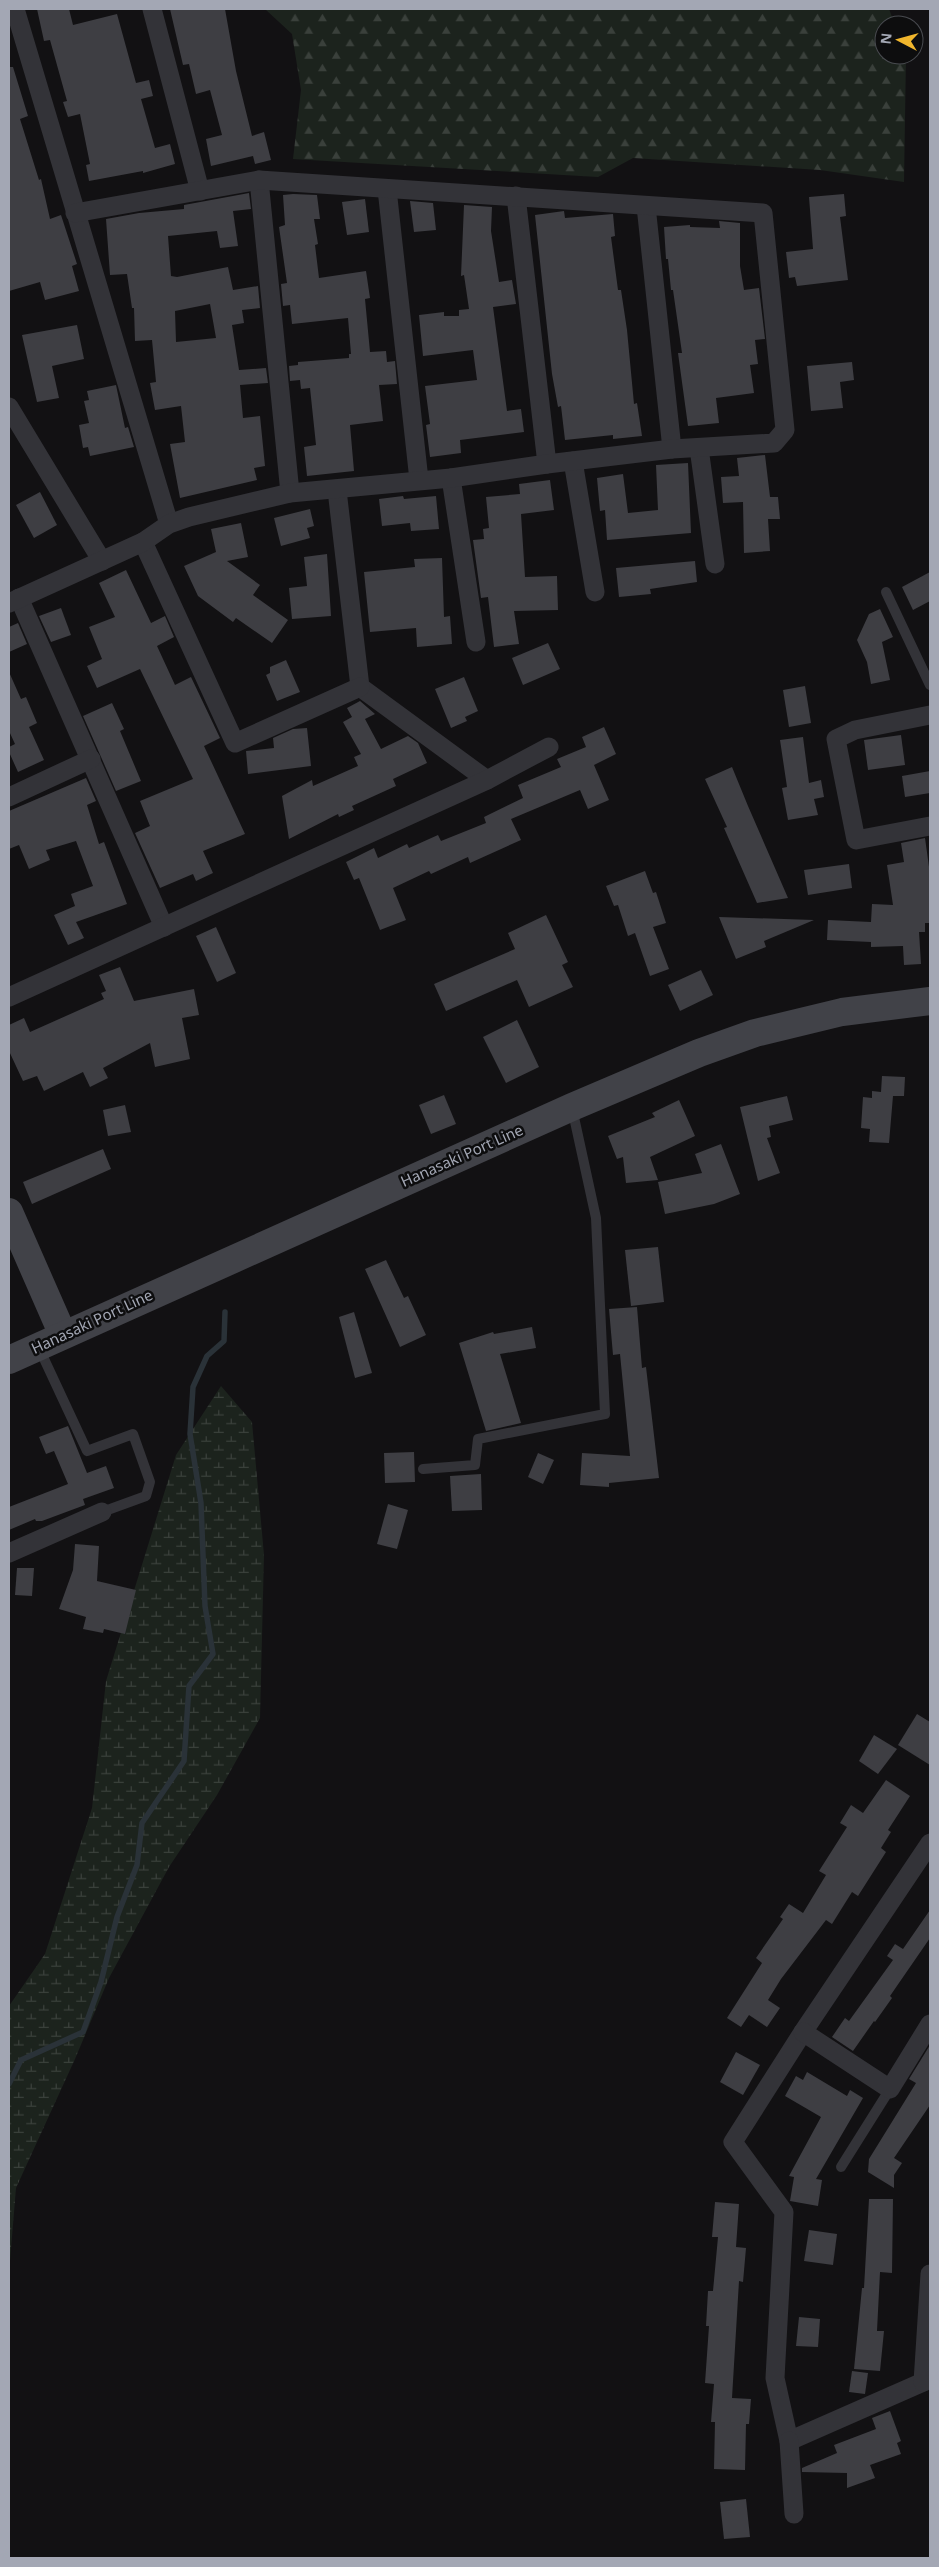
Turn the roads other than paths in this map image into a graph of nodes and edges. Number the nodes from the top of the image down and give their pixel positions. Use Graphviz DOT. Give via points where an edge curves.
graph roads {
  1 [pos="15,9"];
  2 [pos="152,9"];
  3 [pos="259,180"];
  4 [pos="387,189"];
  5 [pos="200,191"];
  6 [pos="516,196"];
  7 [pos="646,206"];
  8 [pos="75,213"];
  9 [pos="9,407"];
  10 [pos="699,448"];
  11 [pos="672,449"];
  12 [pos="573,461"];
  13 [pos="547,464"];
  14 [pos="450,478"];
  15 [pos="419,480"];
  16 [pos="337,490"];
  17 [pos="290,493"];
  18 [pos="169,524"];
  19 [pos="143,542"];
  20 [pos="102,561"];
  21 [pos="715,564"];
  22 [pos="595,592"];
  23 [pos="886,592"];
  24 [pos="14,600"];
  25 [pos="476,642"];
  26 [pos="930,684"];
  27 [pos="360,687"];
  28 [pos="930,715"];
  29 [pos="549,748"];
  30 [pos="91,759"];
  31 [pos="488,780"];
  32 [pos="9,797"];
  33 [pos="930,826"];
  34 [pos="164,927"];
  35 [pos="9,996"];
  36 [pos="930,1001"];
  37 [pos="572,1107"];
  38 [pos="9,1212"];
  39 [pos="63,1335"];
  40 [pos="38,1347"];
  41 [pos="9,1360"];
  42 [pos="423,1469"];
  43 [pos="102,1512"];
  44 [pos="9,1553"];
  45 [pos="930,1843"];
  46 [pos="930,2024"];
  47 [pos="804,2032"];
  48 [pos="890,2089"];
  49 [pos="841,2167"];
  50 [pos="930,2274"];
  51 [pos="927,2381"];
  52 [pos="789,2441"];
  53 [pos="794,2514"];
  1 -- 8 [label="street"];
  2 -- 5 [label="street"];
  3 -- 4 [label="street"];
  3 -- 5 [label="street"];
  3 -- 17 [label="street"];
  4 -- 6 [label="street"];
  4 -- 15 [label="street"];
  5 -- 8 [label="street"];
  6 -- 7 [label="street"];
  6 -- 13 [label="street"];
  7 -- 10 [label="street" via="763,213 785,430 774,443"];
  7 -- 11 [label="street"];
  8 -- 18 [label="street"];
  9 -- 20 [label="street"];
  10 -- 11 [label="street"];
  10 -- 21 [label="street"];
  11 -- 12 [label="street"];
  12 -- 13 [label="street"];
  12 -- 22 [label="street"];
  13 -- 14 [label="street"];
  14 -- 15 [label="street"];
  14 -- 25 [label="street"];
  15 -- 16 [label="street"];
  16 -- 17 [label="street"];
  16 -- 27 [label="street"];
  17 -- 18 [label="street"];
  18 -- 19 [label="street"];
  19 -- 20 [label="street"];
  19 -- 27 [label="street" via="235,744"];
  20 -- 24 [label="street"];
  23 -- 26 [label="lane"];
  24 -- 30 [label="street"];
  27 -- 31 [label="street"];
  28 -- 33 [label="street" via="855,730 836,739 856,840"];
  29 -- 31 [label="street"];
  30 -- 32 [label="street"];
  30 -- 34 [label="street"];
  31 -- 34 [label="street"];
  34 -- 35 [label="street"];
  36 -- 37 [label="main road, Hanasaki Port Line" via="842,1012 755,1033"];
  37 -- 39 [label="main road, Hanasaki Port Line"];
  37 -- 42 [label="lane" via="596,1218 605,1414 478,1439 475,1465"];
  38 -- 39 [label="main road"];
  39 -- 40 [label="main road, Hanasaki Port Line"];
  40 -- 41 [label="main road, Hanasaki Port Line"];
  40 -- 43 [label="lane" via="87,1451 133,1434 150,1482 146,1496"];
  43 -- 44 [label="street"];
  45 -- 47 [label="street"];
  46 -- 48 [label="street"];
  47 -- 48 [label="street"];
  47 -- 52 [label="street" via="733,2142 784,2212 775,2378"];
  48 -- 49 [label="lane"];
  50 -- 51 [label="street"];
  51 -- 52 [label="street"];
  52 -- 53 [label="street"];
}
